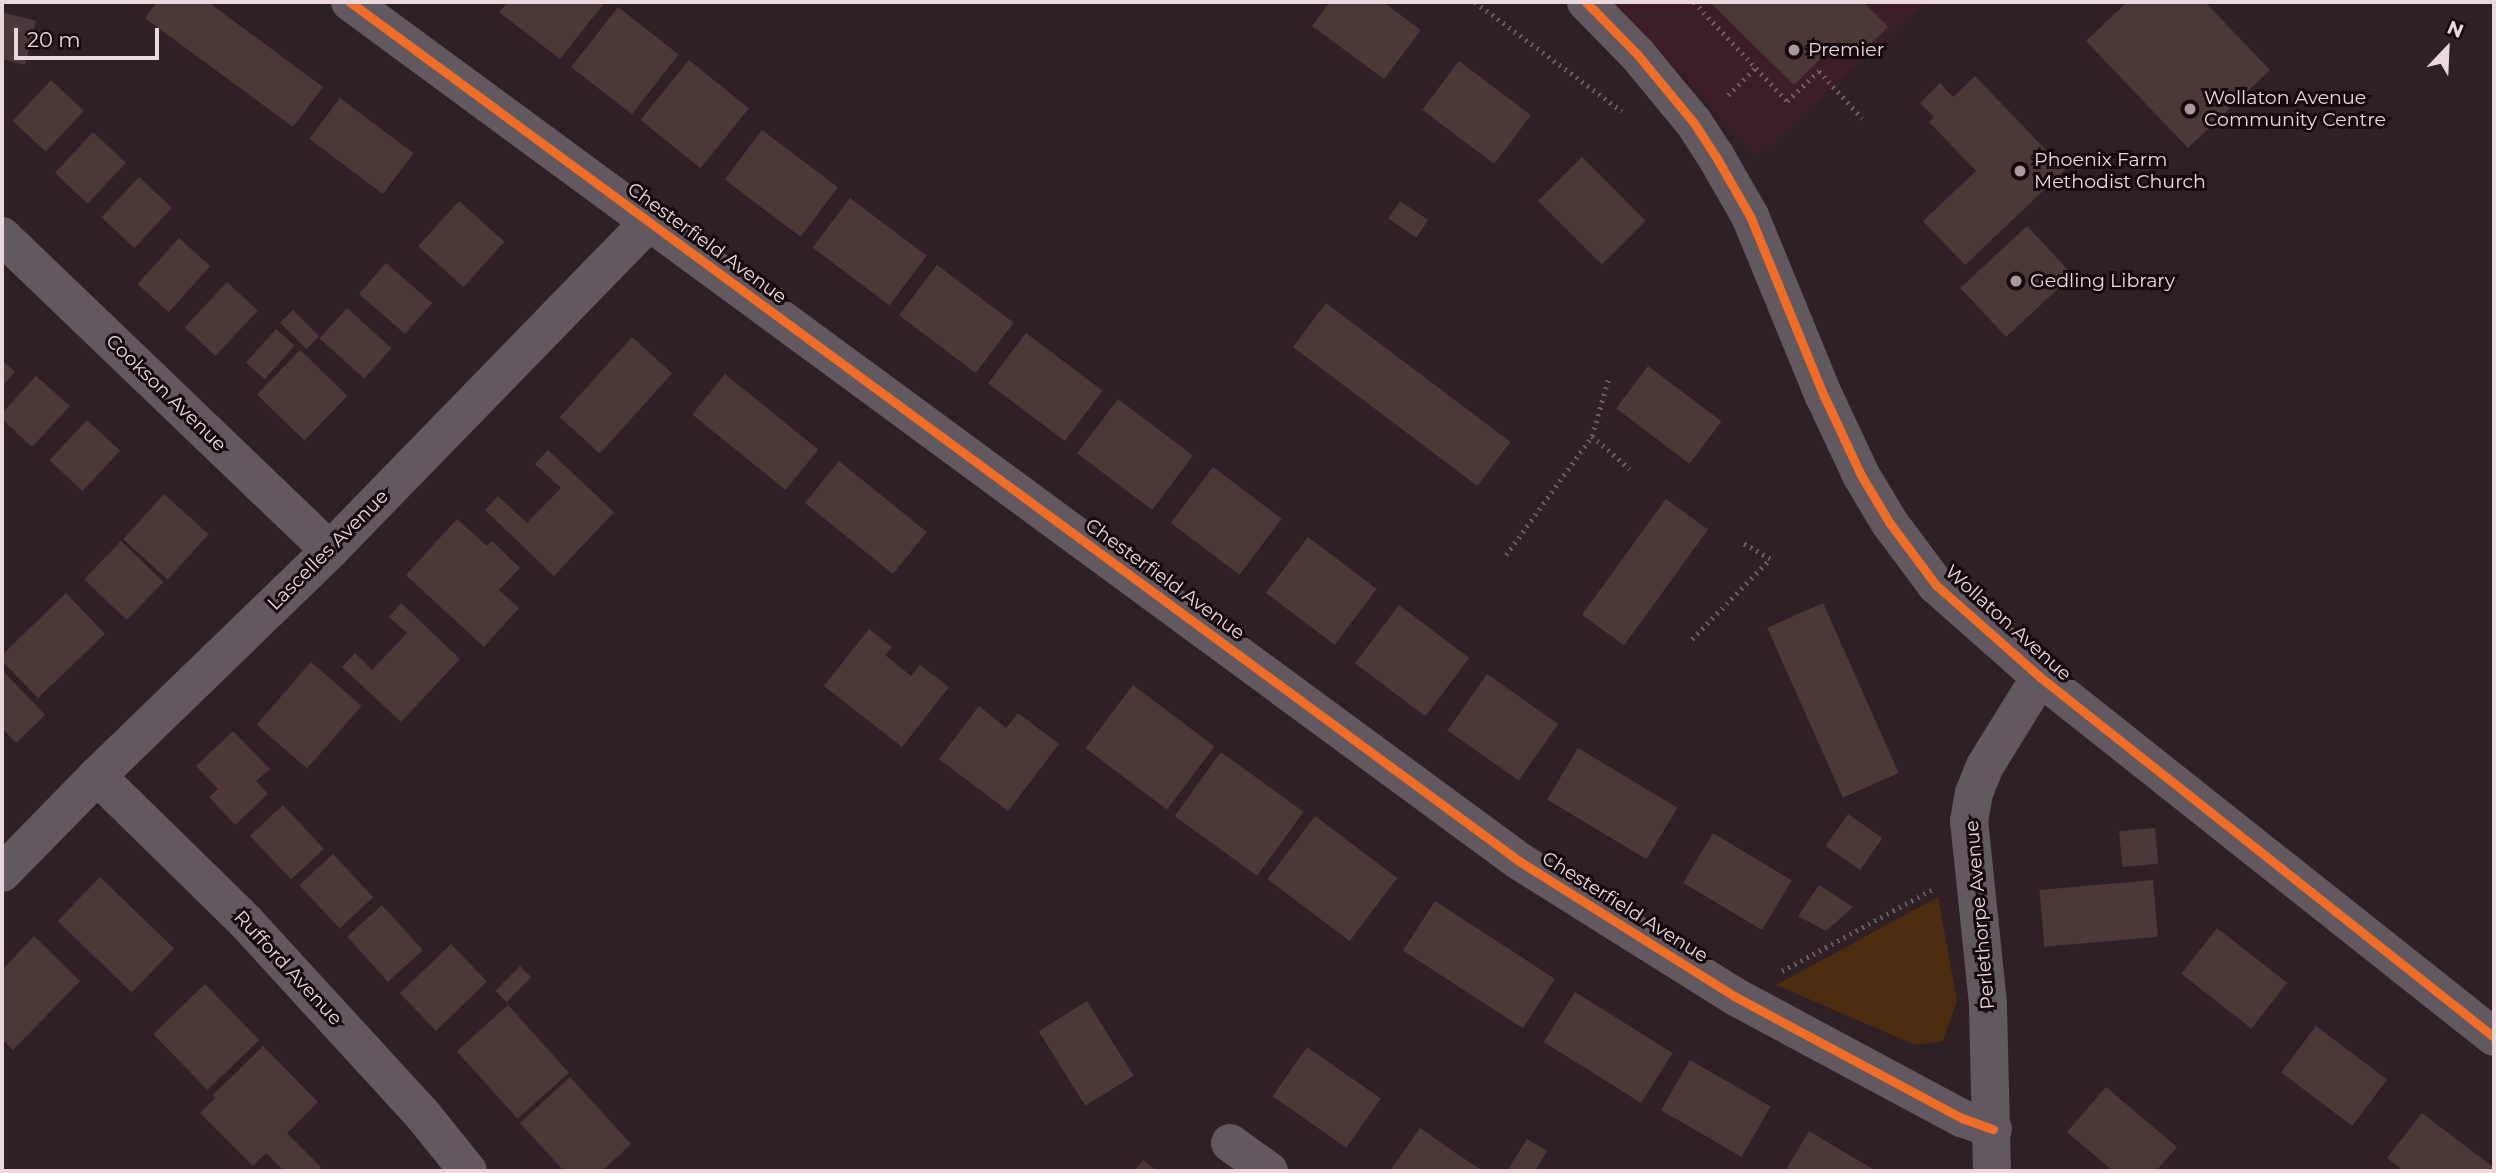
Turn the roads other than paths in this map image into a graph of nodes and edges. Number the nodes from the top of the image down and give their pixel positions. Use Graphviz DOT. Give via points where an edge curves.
graph roads {
  1 [pos="350,2"];
  2 [pos="1586,2"];
  3 [pos="649,222"];
  4 [pos="2,236"];
  5 [pos="330,550"];
  6 [pos="2040,677"];
  7 [pos="97,776"];
  8 [pos="2,873"];
  9 [pos="2494,1037"];
  10 [pos="1993,1129"];
  11 [pos="1230,1143"];
  12 [pos="468,1171"];
  13 [pos="1269,1171"];
  14 [pos="1992,1171"];
  1 -- 3 [label="street, Chesterfield Avenue"];
  2 -- 6 [label="street, Wollaton Avenue" via="1694,123 1750,216 1824,396 1889,522 1936,585"];
  3 -- 5 [label="street, Lascelles Avenue"];
  3 -- 10 [label="street, Chesterfield Avenue" via="1519,860 1734,996 1962,1118"];
  4 -- 5 [label="street, Cookson Avenue"];
  5 -- 7 [label="street, Lascelles Avenue"];
  6 -- 9 [label="street, Wollaton Avenue"];
  6 -- 10 [label="street, Perlethorpe Avenue" via="1985,766 1969,821 1988,1004"];
  7 -- 8 [label="street, Lascelles Avenue"];
  7 -- 12 [label="street, Rufford Avenue" via="246,922 422,1114"];
  10 -- 14 [label="street, Perlethorpe Avenue"];
  11 -- 13 [label="street"];
}
